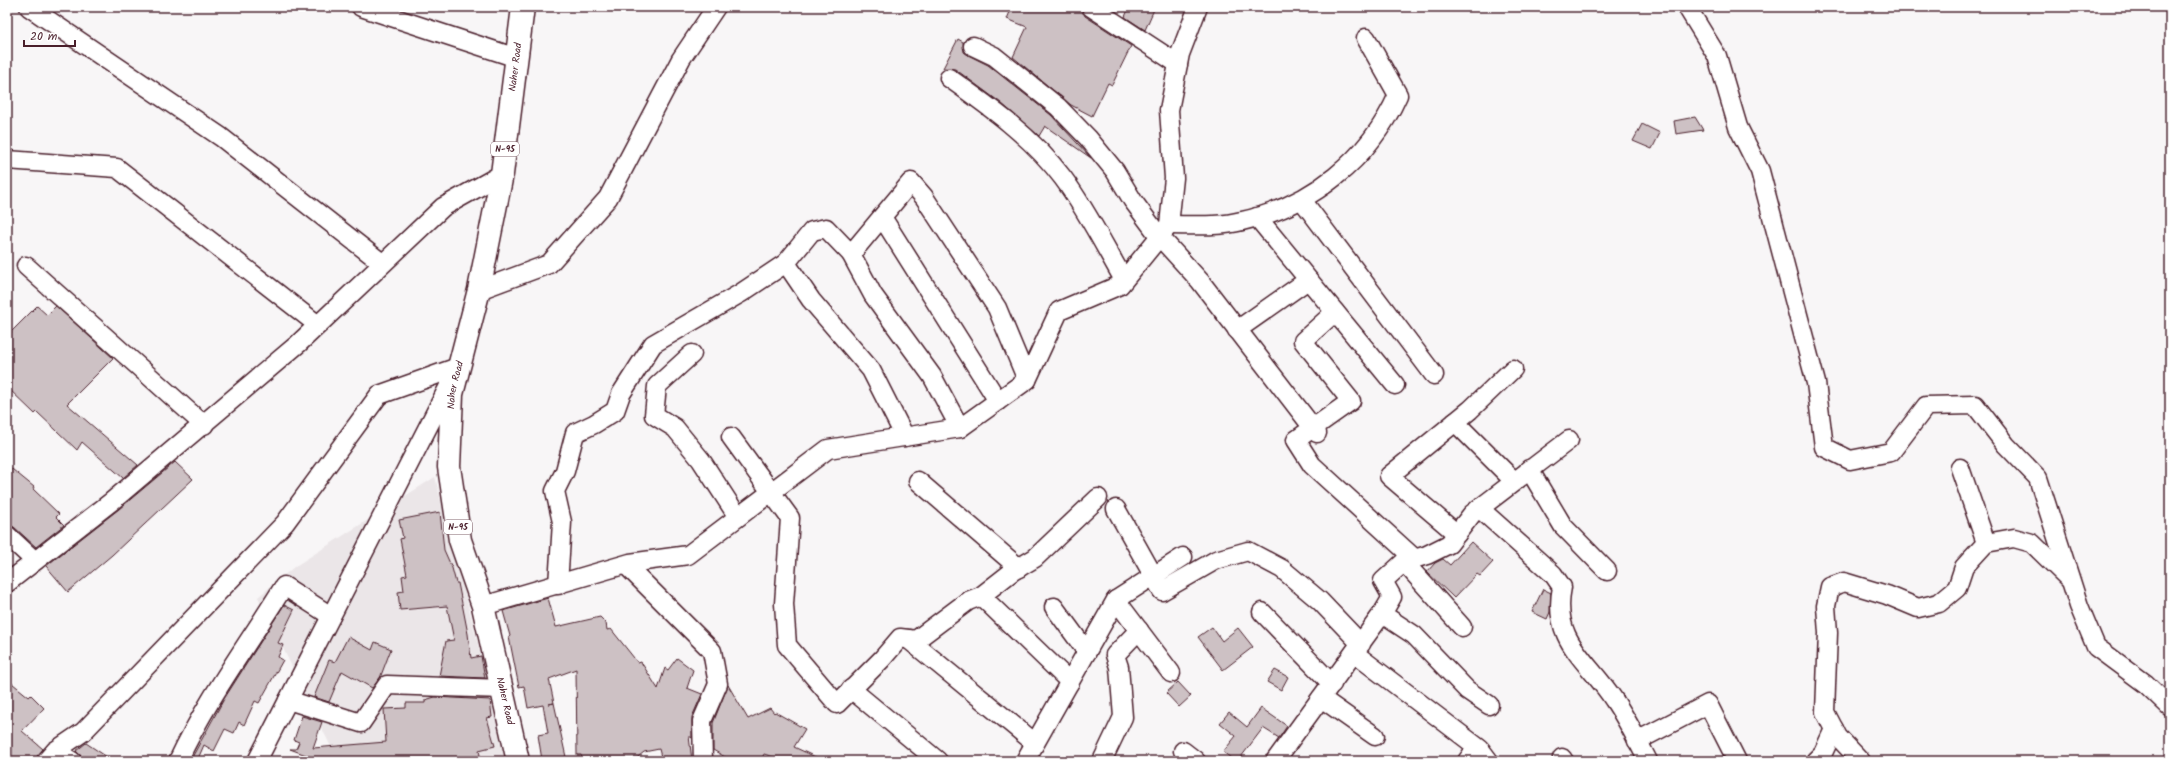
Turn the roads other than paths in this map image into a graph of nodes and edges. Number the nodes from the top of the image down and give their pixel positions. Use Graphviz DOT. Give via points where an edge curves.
graph roads {
  1 [pos="29,7"];
  2 [pos="360,7"];
  3 [pos="523,7"];
  4 [pos="716,7"];
  5 [pos="1091,7"];
  6 [pos="1198,7"];
  7 [pos="1687,7"];
  8 [pos="1366,38"];
  9 [pos="972,46"];
  10 [pos="517,58"];
  11 [pos="1178,64"];
  12 [pos="949,78"];
  13 [pos="7,160"];
  14 [pos="502,174"];
  15 [pos="1302,200"];
  16 [pos="882,217"];
  17 [pos="1257,217"];
  18 [pos="1164,231"];
  19 [pos="851,254"];
  20 [pos="382,263"];
  21 [pos="786,263"];
  22 [pos="26,266"];
  23 [pos="1124,280"];
  24 [pos="1308,280"];
  25 [pos="479,290"];
  26 [pos="1335,312"];
  27 [pos="318,324"];
  28 [pos="1237,330"];
  29 [pos="692,354"];
  30 [pos="458,367"];
  31 [pos="1513,369"];
  32 [pos="1434,375"];
  33 [pos="1027,380"];
  34 [pos="1394,385"];
  35 [pos="998,401"];
  36 [pos="1455,422"];
  37 [pos="204,424"];
  38 [pos="960,428"];
  39 [pos="1315,431"];
  40 [pos="731,437"];
  41 [pos="905,437"];
  42 [pos="1569,440"];
  43 [pos="1960,468"];
  44 [pos="1529,469"];
  45 [pos="918,480"];
  46 [pos="1514,481"];
  47 [pos="772,491"];
  48 [pos="1098,498"];
  49 [pos="1479,508"];
  50 [pos="1116,509"];
  51 [pos="738,517"];
  52 [pos="1457,534"];
  53 [pos="7,535"];
  54 [pos="1986,543"];
  55 [pos="1183,557"];
  56 [pos="1410,560"];
  57 [pos="35,561"];
  58 [pos="626,565"];
  59 [pos="1019,568"];
  60 [pos="1607,571"];
  61 [pos="1154,576"];
  62 [pos="2071,581"];
  63 [pos="7,583"];
  64 [pos="558,584"];
  65 [pos="981,596"];
  66 [pos="1116,600"];
  67 [pos="483,606"];
  68 [pos="1054,606"];
  69 [pos="1262,612"];
  70 [pos="1382,614"];
  71 [pos="331,616"];
  72 [pos="1462,627"];
  73 [pos="1139,630"];
  74 [pos="908,639"];
  75 [pos="1358,648"];
  76 [pos="1087,652"];
  77 [pos="1171,673"];
  78 [pos="1070,682"];
  79 [pos="1332,684"];
  80 [pos="503,689"];
  81 [pos="851,689"];
  82 [pos="1321,698"];
  83 [pos="288,700"];
  84 [pos="1489,705"];
  85 [pos="2170,707"];
  86 [pos="1834,729"];
  87 [pos="1375,736"];
  88 [pos="1637,741"];
  89 [pos="1035,744"];
  90 [pos="1472,754"];
  91 [pos="50,756"];
  92 [pos="1279,760"];
  93 [pos="72,761"];
  94 [pos="178,761"];
  95 [pos="257,761"];
  96 [pos="518,761"];
  97 [pos="703,761"];
  98 [pos="938,761"];
  99 [pos="1025,761"];
  100 [pos="1102,761"];
  101 [pos="1489,761"];
  102 [pos="1648,761"];
  103 [pos="1737,761"];
  104 [pos="1815,761"];
  105 [pos="1861,761"];
  1 -- 20 [label="street" via="221,137"];
  2 -- 10 [label="street"];
  3 -- 10 [label="main road, Naher Road / N-95"];
  4 -- 25 [label="street" via="681,59 608,198 549,264"];
  5 -- 11 [label="street"];
  6 -- 11 [label="street"];
  7 -- 62 [label="street" via="1717,56 1738,127 1760,171 1816,383 1824,447 1850,460 1891,452 1926,406 1975,405 2006,445 2038,478"];
  8 -- 15 [label="street" via="1398,95 1372,140 1341,173"];
  9 -- 18 [label="street" via="994,56 1058,107 1115,171 1133,201"];
  10 -- 14 [label="main road, Naher Road / N-95"];
  11 -- 18 [label="street" via="1169,110 1174,178"];
  12 -- 23 [label="street" via="1025,137 1063,178"];
  13 -- 27 [label="street" via="117,168"];
  14 -- 20 [label="street" via="443,207"];
  14 -- 25 [label="main road, Naher Road / N-95"];
  15 -- 17 [label="street"];
  15 -- 32 [label="street"];
  16 -- 19 [label="street"];
  16 -- 33 [label="street" via="911,182 997,308"];
  16 -- 35 [label="street"];
  17 -- 18 [label="street" via="1241,222"];
  17 -- 24 [label="street"];
  18 -- 23 [label="street"];
  18 -- 28 [label="street"];
  19 -- 21 [label="street" via="826,228 812,231"];
  19 -- 38 [label="street" via="873,295 932,376"];
  20 -- 27 [label="street"];
  21 -- 41 [label="street" via="811,300 871,370"];
  21 -- 64 [label="street" via="653,344 621,394 616,411 575,433 565,471 555,491 562,522"];
  22 -- 37 [label="street"];
  23 -- 33 [label="street" via="1120,285 1059,311"];
  24 -- 26 [label="street"];
  24 -- 28 [label="street"];
  25 -- 30 [label="main road, Naher Road / N-95"];
  26 -- 34 [label="street"];
  26 -- 39 [label="street" via="1303,340 1351,401"];
  27 -- 37 [label="street"];
  28 -- 39 [label="street"];
  29 -- 51 [label="street" via="657,386 654,415 675,428 701,460"];
  30 -- 67 [label="main road, Naher Road / N-95" via="452,394 449,467 460,540"];
  30 -- 71 [label="street"];
  30 -- 91 [label="street" via="379,395 285,523 83,732"];
  31 -- 36 [label="street"];
  33 -- 35 [label="street"];
  35 -- 38 [label="street"];
  36 -- 46 [label="street"];
  36 -- 52 [label="street" via="1389,476"];
  37 -- 57 [label="street" via="111,502"];
  38 -- 41 [label="street"];
  39 -- 56 [label="street" via="1296,440 1312,465"];
  40 -- 47 [label="street"];
  41 -- 47 [label="street" via="828,449"];
  42 -- 44 [label="street"];
  43 -- 54 [label="street"];
  44 -- 46 [label="street"];
  44 -- 60 [label="street" via="1563,526"];
  45 -- 59 [label="street"];
  46 -- 49 [label="street"];
  47 -- 51 [label="street"];
  47 -- 81 [label="street" via="790,518 784,604 787,644 837,704"];
  48 -- 59 [label="street" via="1035,558"];
  49 -- 52 [label="street"];
  49 -- 88 [label="street" via="1553,574 1562,586 1558,604 1564,634 1592,674 1614,699"];
  50 -- 61 [label="street"];
  51 -- 58 [label="street" via="688,555"];
  52 -- 56 [label="street" via="1449,544"];
  53 -- 57 [label="street"];
  54 -- 62 [label="street" via="2014,538 2032,543"];
  54 -- 86 [label="street" via="1964,567 1957,588 1939,604 1918,608 1844,582 1830,587 1826,606 1828,633 1825,712"];
  55 -- 61 [label="street"];
  56 -- 70 [label="street" via="1383,581 1392,597"];
  56 -- 72 [label="street"];
  57 -- 63 [label="street"];
  58 -- 64 [label="street"];
  58 -- 97 [label="street" via="712,651 718,684 702,721"];
  59 -- 65 [label="street"];
  61 -- 66 [label="street"];
  61 -- 75 [label="street" via="1162,591 1216,560 1248,551 1282,569 1320,601"];
  62 -- 85 [label="street" via="2096,648 2146,684"];
  64 -- 67 [label="street"];
  65 -- 74 [label="street" via="968,602 916,640"];
  65 -- 78 [label="street"];
  66 -- 73 [label="street"];
  66 -- 76 [label="street"];
  67 -- 80 [label="main road, Naher Road / N-95"];
  68 -- 76 [label="street"];
  69 -- 79 [label="street"];
  70 -- 75 [label="street"];
  70 -- 84 [label="street" via="1414,635 1467,690"];
  71 -- 83 [label="street"];
  71 -- 94 [label="street" via="284,586 210,700 192,730"];
  73 -- 77 [label="street"];
  73 -- 100 [label="street" via="1114,655 1119,666 1123,717"];
  74 -- 81 [label="street" via="900,638"];
  74 -- 89 [label="street"];
  75 -- 79 [label="street"];
  75 -- 90 [label="street"];
  76 -- 78 [label="street"];
  78 -- 89 [label="street"];
  79 -- 82 [label="street"];
  80 -- 83 [label="street" via="387,685 361,723"];
  80 -- 96 [label="main road, Naher Road / N-95"];
  81 -- 98 [label="street"];
  82 -- 87 [label="street"];
  82 -- 92 [label="street"];
  83 -- 95 [label="street"];
  86 -- 104 [label="street" via="1823,753"];
  86 -- 105 [label="street" via="1838,737"];
  88 -- 102 [label="street"];
  88 -- 103 [label="street" via="1708,704"];
  89 -- 99 [label="street"];
  90 -- 101 [label="street"];
  91 -- 93 [label="street"];
}
